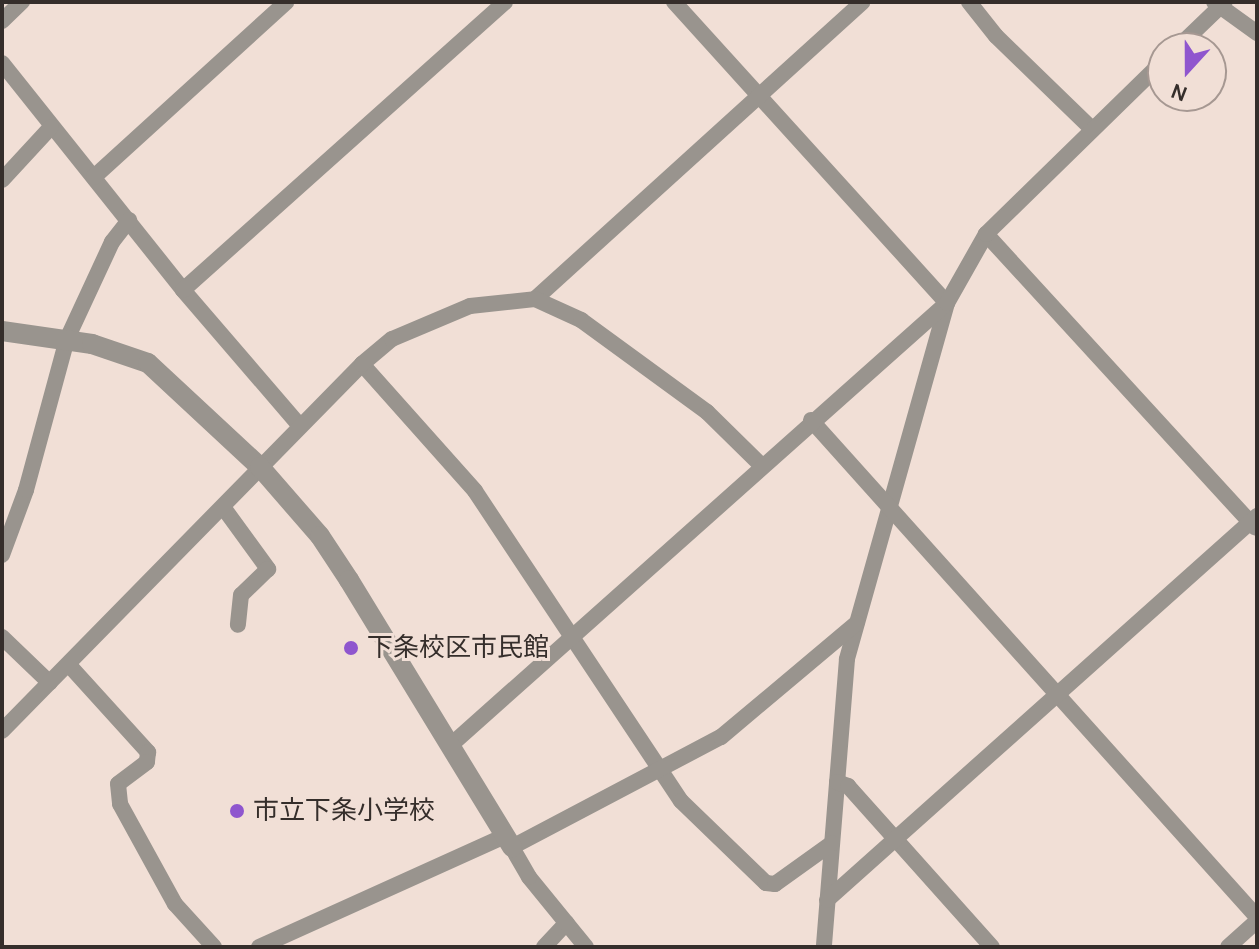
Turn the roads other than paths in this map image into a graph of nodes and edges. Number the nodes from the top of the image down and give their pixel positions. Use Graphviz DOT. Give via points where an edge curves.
graph roads {
  1 [pos="22,2"];
  2 [pos="286,2"];
  3 [pos="505,2"];
  4 [pos="674,2"];
  5 [pos="862,2"];
  6 [pos="969,2"];
  7 [pos="1219,4"];
  8 [pos="2,21"];
  9 [pos="1192,32"];
  10 [pos="1257,33"];
  11 [pos="2,63"];
  12 [pos="1147,76"];
  13 [pos="758,94"];
  14 [pos="51,127"];
  15 [pos="1092,129"];
  16 [pos="94,177"];
  17 [pos="2,180"];
  18 [pos="129,220"];
  19 [pos="986,234"];
  20 [pos="183,290"];
  21 [pos="535,299"];
  22 [pos="947,303"];
  23 [pos="2,331"];
  24 [pos="67,339"];
  25 [pos="362,364"];
  26 [pos="811,420"];
  27 [pos="300,426"];
  28 [pos="761,465"];
  29 [pos="260,467"];
  30 [pos="223,507"];
  31 [pos="889,507"];
  32 [pos="1255,523"];
  33 [pos="2,555"];
  34 [pos="857,623"];
  35 [pos="238,625"];
  36 [pos="2,637"];
  37 [pos="575,638"];
  38 [pos="69,665"];
  39 [pos="50,683"];
  40 [pos="1060,696"];
  41 [pos="2,731"];
  42 [pos="452,744"];
  43 [pos="659,768"];
  44 [pos="837,782"];
  45 [pos="898,841"];
  46 [pos="509,842"];
  47 [pos="832,843"];
  48 [pos="827,900"];
  49 [pos="1257,919"];
  50 [pos="566,923"];
  51 [pos="214,947"];
  52 [pos="259,947"];
  53 [pos="544,947"];
  54 [pos="586,947"];
  55 [pos="824,947"];
  56 [pos="992,947"];
  57 [pos="1228,947"];
  1 -- 8 [label="street"];
  2 -- 16 [label="street"];
  3 -- 20 [label="street"];
  4 -- 13 [label="street"];
  5 -- 13 [label="street"];
  6 -- 15 [label="street" via="996,36"];
  7 -- 9 [label="street"];
  7 -- 10 [label="street"];
  11 -- 14 [label="street"];
  12 -- 15 [label="street"];
  13 -- 21 [label="street"];
  13 -- 22 [label="street"];
  14 -- 16 [label="street"];
  14 -- 17 [label="street"];
  15 -- 19 [label="street"];
  16 -- 18 [label="street"];
  18 -- 20 [label="street"];
  18 -- 24 [label="street" via="112,242"];
  19 -- 22 [label="street"];
  19 -- 32 [label="street"];
  20 -- 27 [label="street"];
  21 -- 25 [label="street" via="470,306 392,339"];
  21 -- 28 [label="street" via="581,320 655,370"];
  22 -- 26 [label="street"];
  22 -- 31 [label="street"];
  23 -- 24 [label="street"];
  24 -- 29 [label="street" via="123,351 148,363"];
  24 -- 33 [label="street" via="26,490"];
  25 -- 27 [label="street"];
  25 -- 37 [label="street" via="475,491"];
  26 -- 28 [label="street"];
  26 -- 31 [label="street"];
  27 -- 29 [label="street"];
  28 -- 37 [label="street"];
  29 -- 30 [label="street"];
  29 -- 42 [label="street" via="320,536"];
  30 -- 35 [label="street" via="268,569 241,595"];
  30 -- 38 [label="street"];
  31 -- 34 [label="street"];
  31 -- 40 [label="street"];
  32 -- 40 [label="street"];
  34 -- 43 [label="street" via="721,737"];
  34 -- 44 [label="street" via="847,659"];
  36 -- 39 [label="street"];
  37 -- 42 [label="street"];
  37 -- 43 [label="street"];
  38 -- 39 [label="street"];
  38 -- 51 [label="street" via="148,752 147,762 118,784 120,804 175,904"];
  39 -- 41 [label="street"];
  40 -- 45 [label="street"];
  40 -- 49 [label="street"];
  42 -- 46 [label="street"];
  43 -- 46 [label="street"];
  43 -- 47 [label="street" via="681,801 766,883 775,884"];
  44 -- 45 [label="street" via="848,786"];
  44 -- 47 [label="street"];
  45 -- 48 [label="street"];
  45 -- 56 [label="street"];
  46 -- 50 [label="street"];
  46 -- 52 [label="street"];
  47 -- 48 [label="street"];
  48 -- 55 [label="street"];
  49 -- 57 [label="street"];
  50 -- 53 [label="street"];
  50 -- 54 [label="street"];
}
